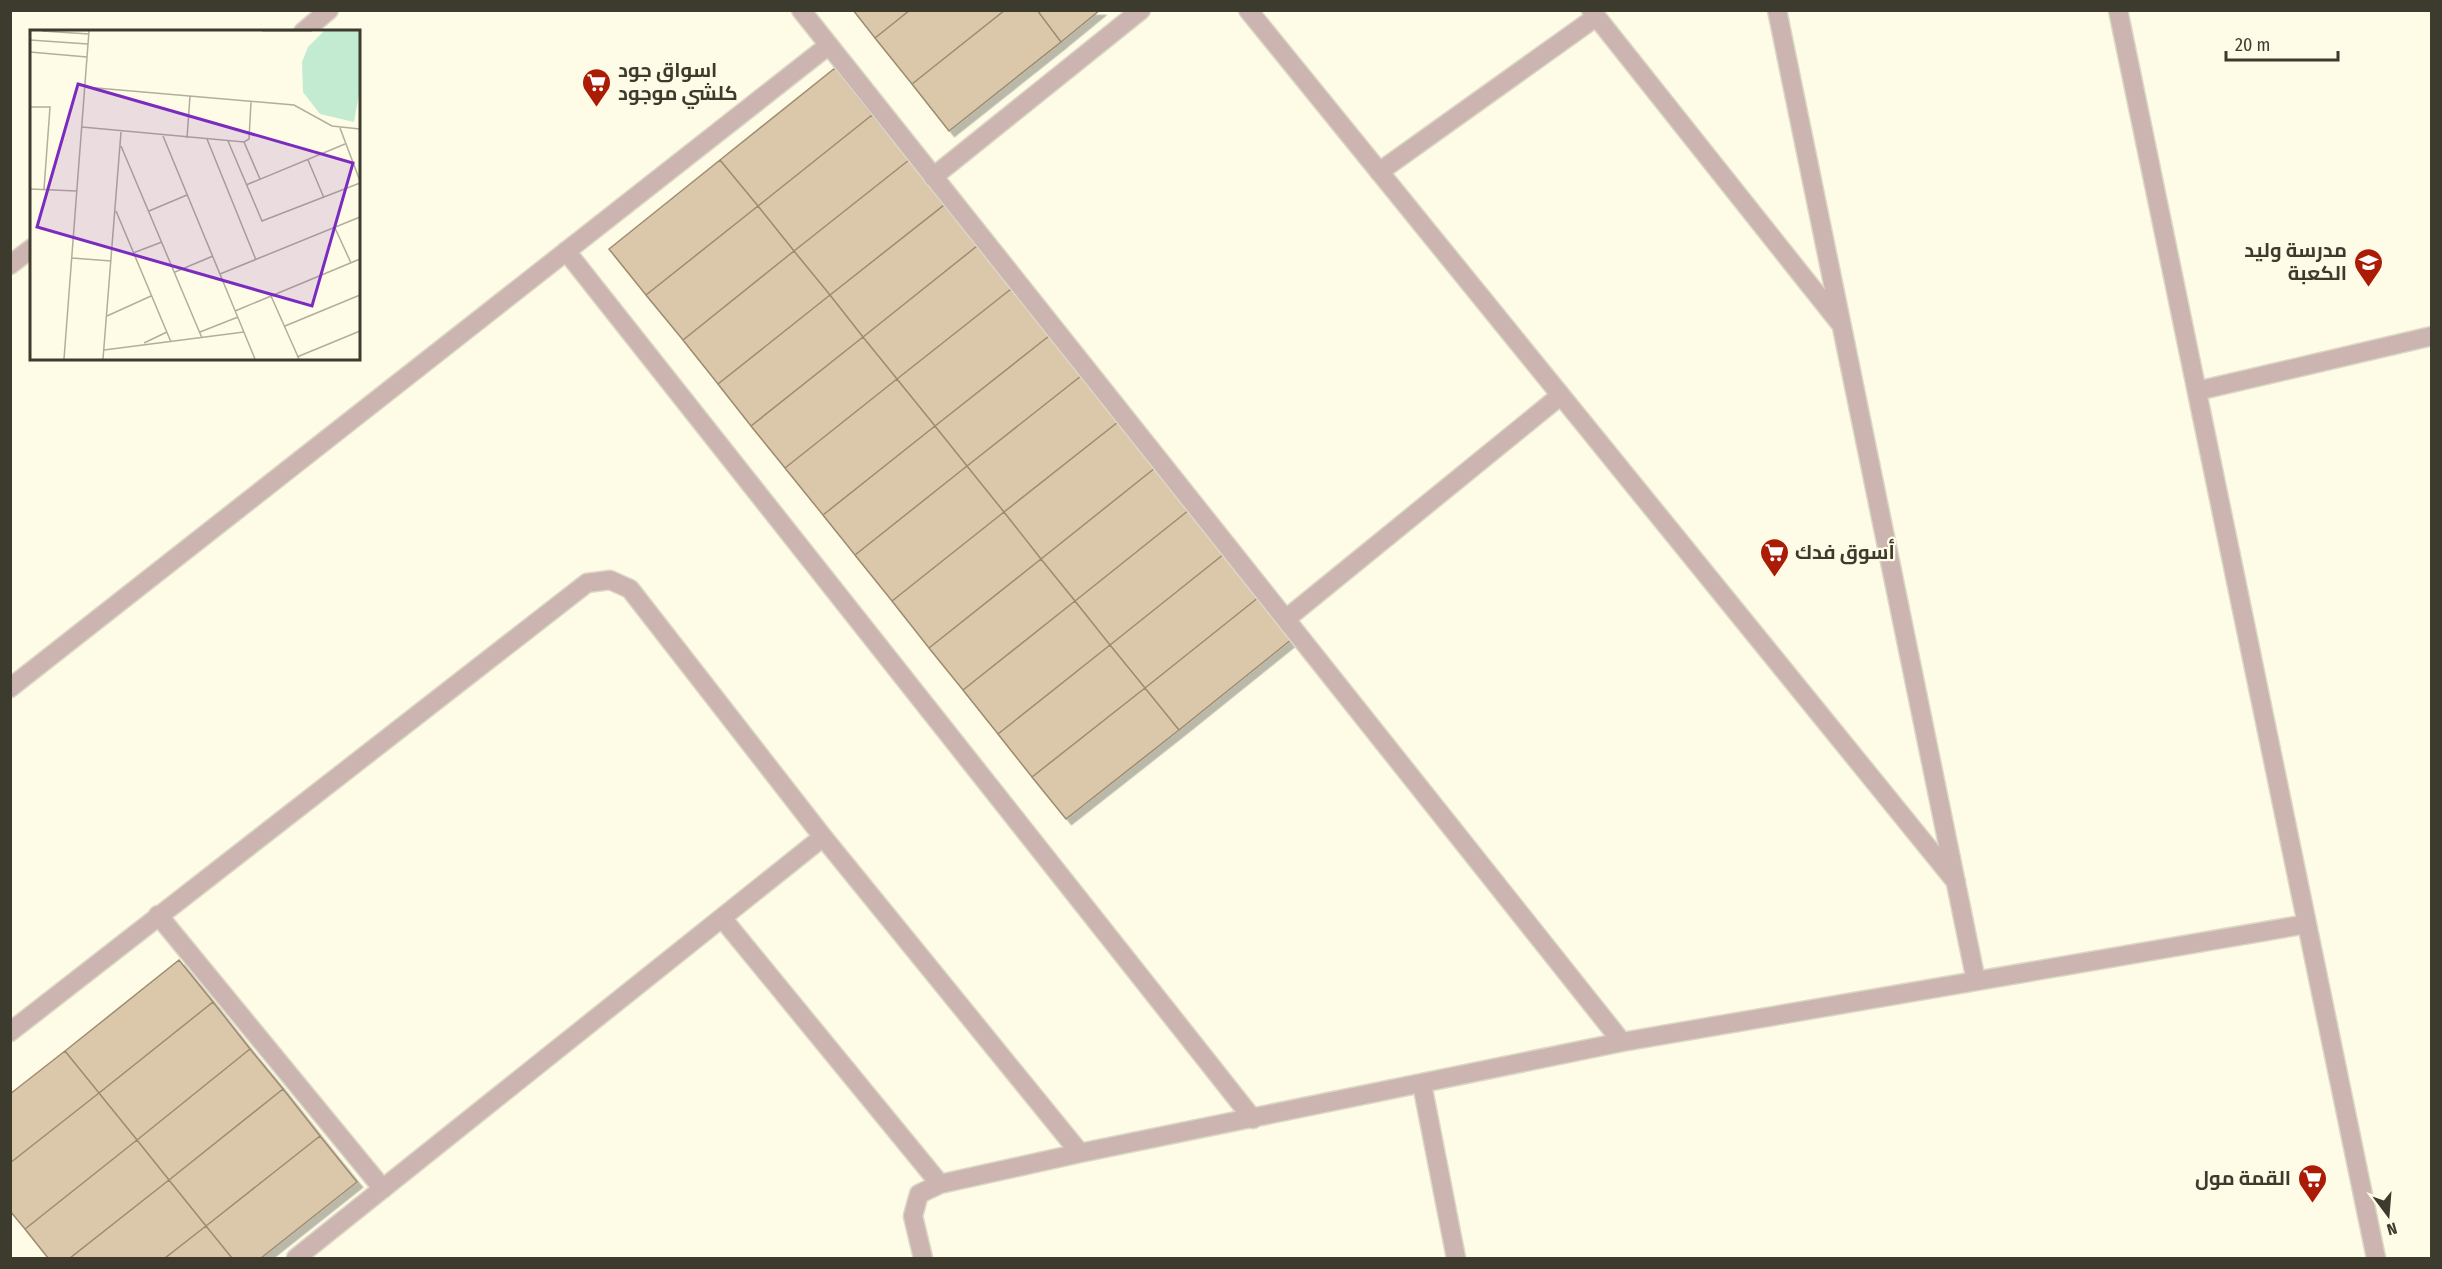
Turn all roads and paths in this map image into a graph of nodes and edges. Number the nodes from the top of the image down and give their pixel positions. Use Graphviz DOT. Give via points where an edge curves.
graph roads {
  1 [pos="329,10"];
  2 [pos="801,10"];
  3 [pos="1141,10"];
  4 [pos="1248,10"];
  5 [pos="1777,10"];
  6 [pos="2118,10"];
  7 [pos="1593,14"];
  8 [pos="305,30"];
  9 [pos="829,45"];
  10 [pos="1379,172"];
  11 [pos="933,177"];
  12 [pos="30,250"];
  13 [pos="566,250"];
  14 [pos="10,265"];
  15 [pos="1842,326"];
  16 [pos="2432,336"];
  17 [pos="2197,391"];
  18 [pos="1560,396"];
  19 [pos="1286,620"];
  20 [pos="10,688"];
  21 [pos="823,837"];
  22 [pos="1956,882"];
  23 [pos="158,915"];
  24 [pos="722,918"];
  25 [pos="2307,924"];
  26 [pos="1976,981"];
  27 [pos="10,1032"];
  28 [pos="1622,1042"];
  29 [pos="1422,1084"];
  30 [pos="1253,1119"];
  31 [pos="1080,1153"];
  32 [pos="940,1184"];
  33 [pos="383,1189"];
  34 [pos="296,1258"];
  35 [pos="923,1258"];
  36 [pos="1456,1258"];
  37 [pos="2376,1258"];
  1 -- 8 [label="street"];
  2 -- 9 [label="street"];
  3 -- 11 [label="street"];
  4 -- 10 [label="street"];
  5 -- 15 [label="street"];
  6 -- 17 [label="street"];
  7 -- 10 [label="street"];
  7 -- 15 [label="street"];
  9 -- 11 [label="street"];
  9 -- 13 [label="street"];
  10 -- 18 [label="street"];
  11 -- 19 [label="street"];
  12 -- 14 [label="street"];
  13 -- 20 [label="street"];
  13 -- 30 [label="street"];
  15 -- 22 [label="street"];
  16 -- 17 [label="street"];
  17 -- 25 [label="street"];
  18 -- 19 [label="street"];
  18 -- 22 [label="street"];
  19 -- 28 [label="street"];
  21 -- 23 [label="street" via="630,589 610,580 587,583"];
  21 -- 24 [label="street"];
  21 -- 31 [label="street"];
  22 -- 26 [label="street"];
  23 -- 27 [label="street"];
  23 -- 33 [label="street"];
  24 -- 32 [label="street"];
  24 -- 33 [label="street"];
  25 -- 26 [label="street"];
  25 -- 37 [label="street"];
  26 -- 28 [label="street"];
  28 -- 29 [label="street"];
  29 -- 30 [label="street"];
  29 -- 36 [label="street"];
  30 -- 31 [label="street"];
  31 -- 32 [label="street"];
  32 -- 35 [label="street" via="919,1194 914,1216"];
  33 -- 34 [label="street"];
}
